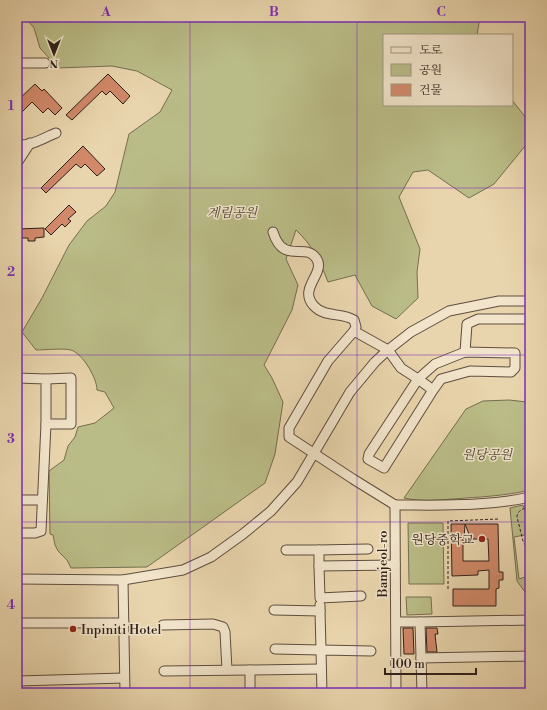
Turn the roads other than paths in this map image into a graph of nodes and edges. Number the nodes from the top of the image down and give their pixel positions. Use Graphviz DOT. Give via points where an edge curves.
graph roads {
  1 [pos="17,63"];
  2 [pos="45,63"];
  3 [pos="56,133"];
  4 [pos="30,143"];
  5 [pos="17,144"];
  6 [pos="17,163"];
  7 [pos="273,232"];
  8 [pos="530,301"];
  9 [pos="530,319"];
  10 [pos="354,331"];
  11 [pos="388,350"];
  12 [pos="465,352"];
  13 [pos="17,378"];
  14 [pos="46,379"];
  15 [pos="418,379"];
  16 [pos="433,390"];
  17 [pos="46,424"];
  18 [pos="314,453"];
  19 [pos="17,500"];
  20 [pos="42,500"];
  21 [pos="527,500"];
  22 [pos="395,505"];
  23 [pos="17,533"];
  24 [pos="368,549"];
  25 [pos="286,550"];
  26 [pos="319,550"];
  27 [pos="395,565"];
  28 [pos="320,566"];
  29 [pos="17,579"];
  30 [pos="123,580"];
  31 [pos="362,596"];
  32 [pos="320,598"];
  33 [pos="274,610"];
  34 [pos="320,611"];
  35 [pos="530,620"];
  36 [pos="396,622"];
  37 [pos="420,622"];
  38 [pos="17,623"];
  39 [pos="124,623"];
  40 [pos="163,625"];
  41 [pos="275,649"];
  42 [pos="321,650"];
  43 [pos="371,650"];
  44 [pos="530,656"];
  45 [pos="421,658"];
  46 [pos="321,669"];
  47 [pos="227,670"];
  48 [pos="250,670"];
  49 [pos="164,671"];
  50 [pos="124,678"];
  51 [pos="17,681"];
  52 [pos="125,693"];
  53 [pos="250,693"];
  54 [pos="322,693"];
  55 [pos="396,693"];
  56 [pos="422,693"];
  1 -- 2 [label="street"];
  3 -- 4 [label="street"];
  4 -- 5 [label="street" via="22,146"];
  4 -- 6 [label="street"];
  7 -- 10 [label="street" via="279,245 284,249 307,252 316,258 319,264 309,287 310,300 322,313 354,320"];
  8 -- 11 [label="street" via="499,301 449,311 411,332"];
  9 -- 12 [label="street" via="478,319 467,324"];
  10 -- 11 [label="street"];
  10 -- 18 [label="street" via="328,361 289,428 289,437"];
  11 -- 15 [label="street" via="401,368"];
  11 -- 18 [label="street" via="374,362 350,392"];
  12 -- 15 [label="street" via="435,364"];
  12 -- 16 [label="street" via="515,353 515,368 511,372 470,371 441,379"];
  13 -- 14 [label="street"];
  14 -- 17 [label="street"];
  14 -- 17 [label="street" via="71,378 71,424"];
  15 -- 16 [label="street"];
  15 -- 16 [label="street" via="368,459 384,468"];
  17 -- 20 [label="street"];
  18 -- 22 [label="street"];
  18 -- 30 [label="street" via="296,482 271,510 211,557 183,570"];
  19 -- 20 [label="street"];
  20 -- 23 [label="street" via="41,531"];
  21 -- 22 [label="street"];
  22 -- 27 [label="street, Bamjeol-ro"];
  24 -- 26 [label="street"];
  25 -- 26 [label="street"];
  26 -- 28 [label="street"];
  27 -- 28 [label="street"];
  27 -- 36 [label="street, Bamjeol-ro"];
  28 -- 32 [label="street"];
  29 -- 30 [label="street"];
  30 -- 39 [label="street"];
  31 -- 32 [label="street"];
  32 -- 34 [label="street"];
  33 -- 34 [label="street"];
  34 -- 42 [label="street"];
  35 -- 37 [label="street"];
  36 -- 37 [label="street"];
  36 -- 55 [label="street, Bamjeol-ro"];
  37 -- 45 [label="street"];
  38 -- 39 [label="street"];
  39 -- 50 [label="street"];
  40 -- 47 [label="street" via="213,624 223,627"];
  41 -- 42 [label="street"];
  42 -- 43 [label="street"];
  42 -- 46 [label="street"];
  44 -- 45 [label="street"];
  45 -- 56 [label="street"];
  46 -- 48 [label="street"];
  46 -- 54 [label="street"];
  47 -- 48 [label="street"];
  47 -- 49 [label="street"];
  48 -- 53 [label="street"];
  50 -- 51 [label="street"];
  50 -- 52 [label="street"];
}
